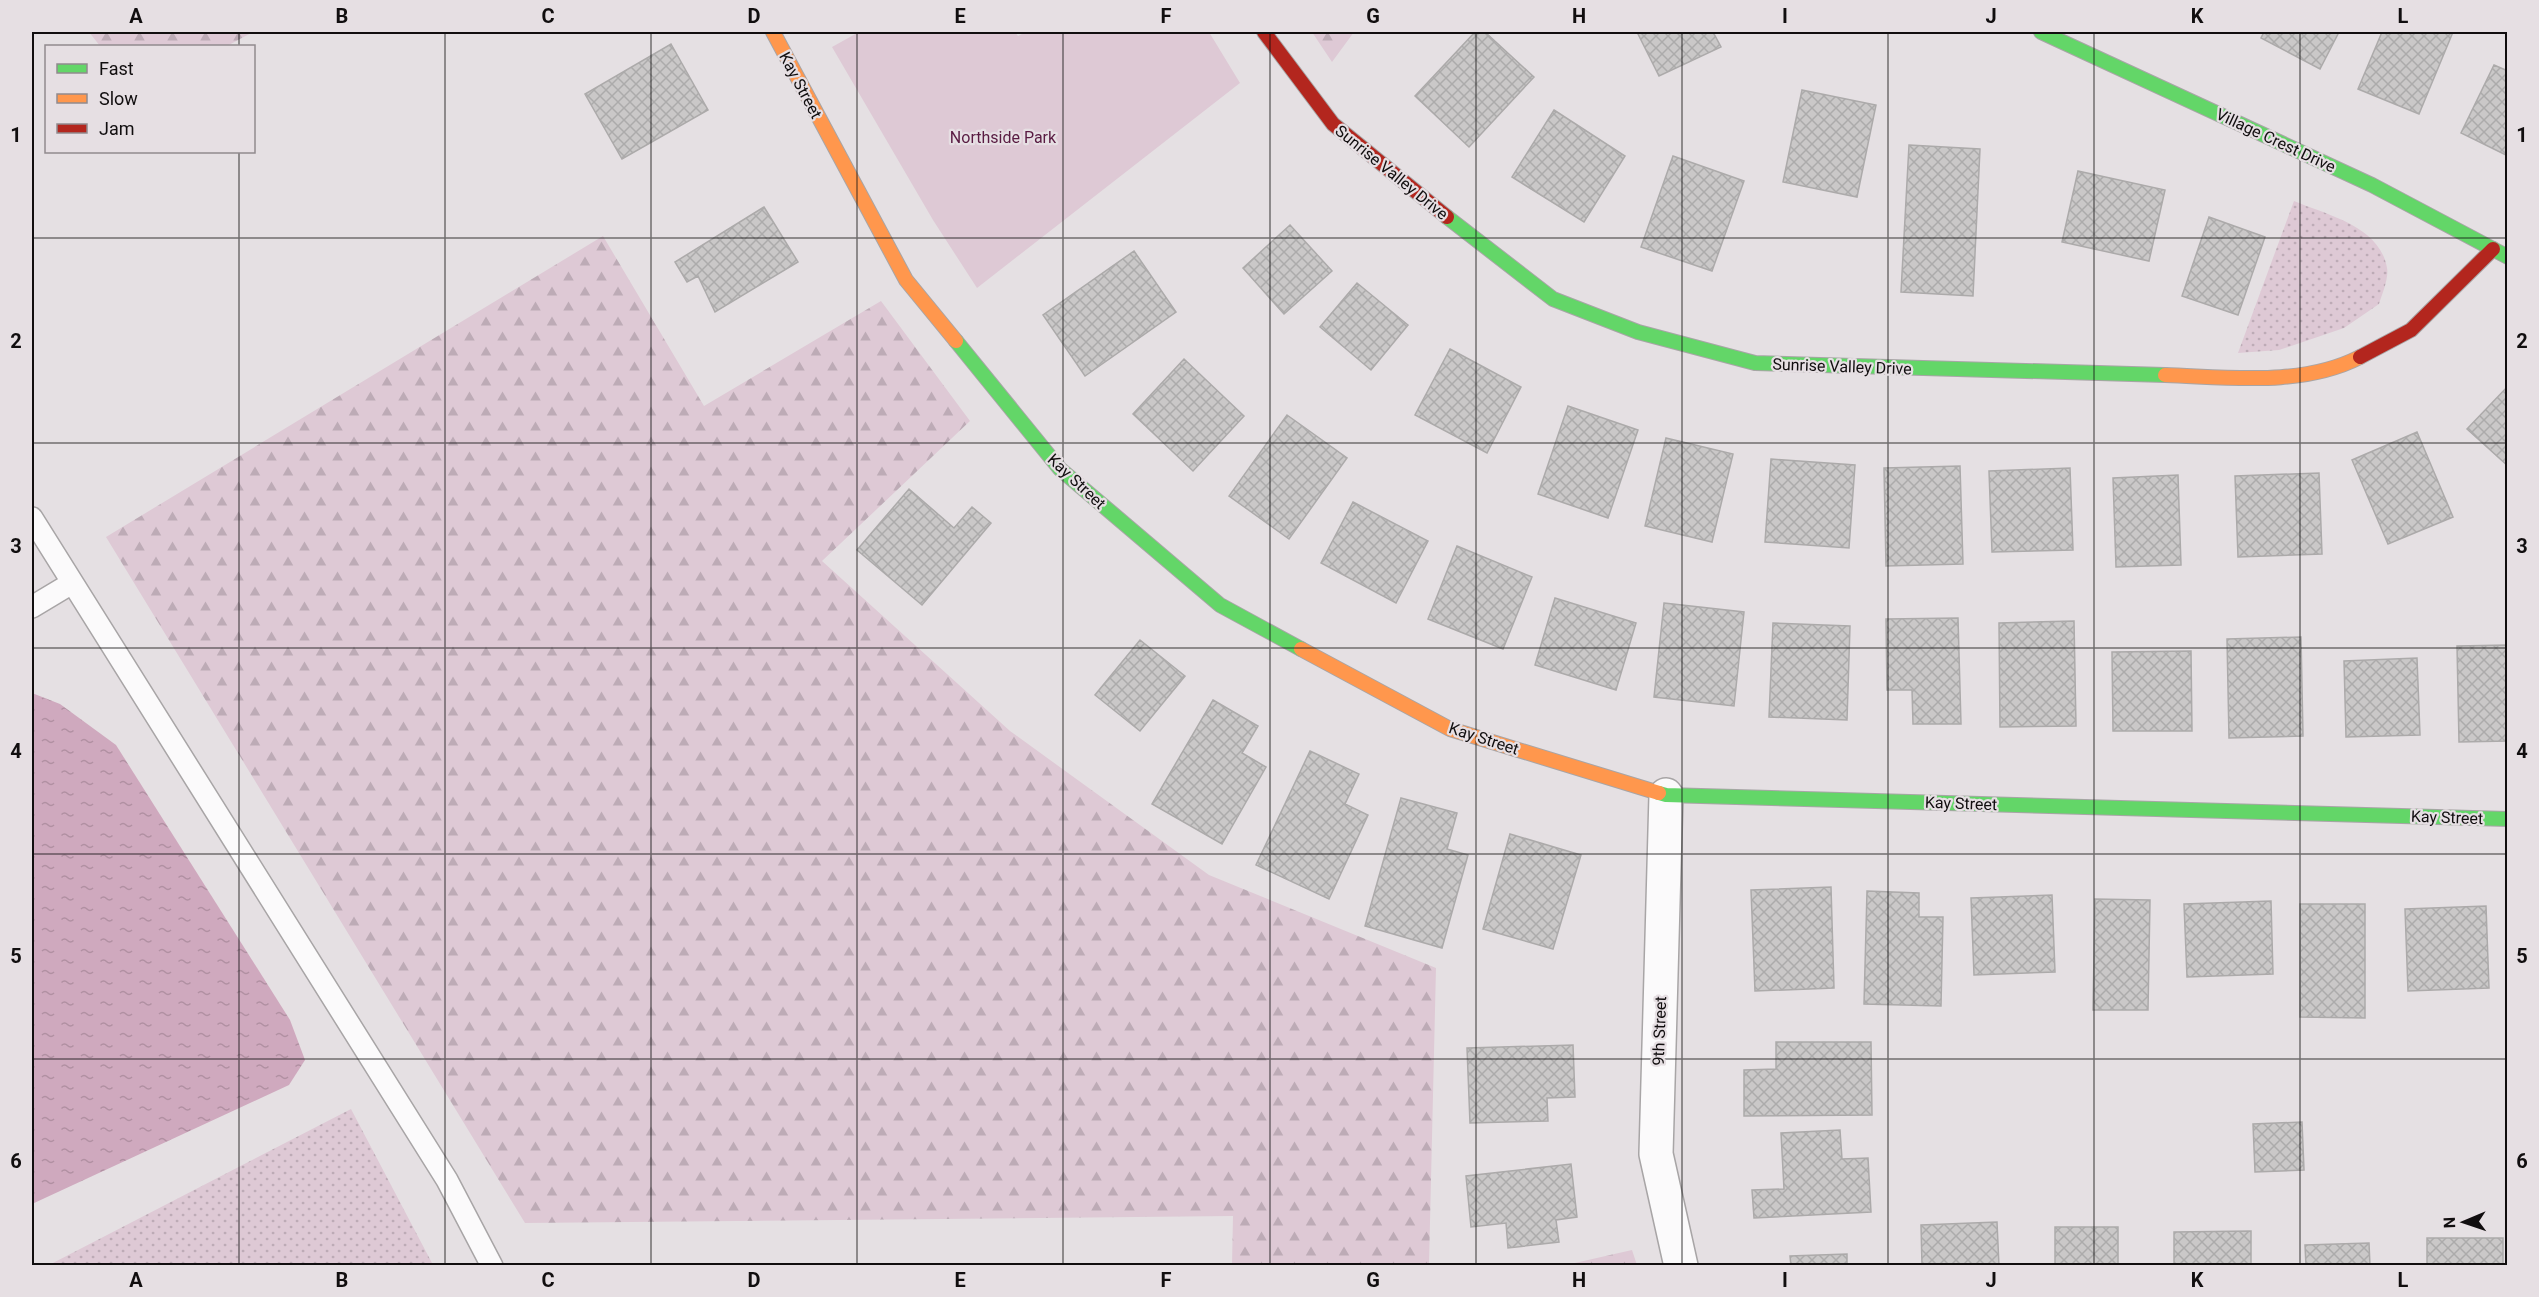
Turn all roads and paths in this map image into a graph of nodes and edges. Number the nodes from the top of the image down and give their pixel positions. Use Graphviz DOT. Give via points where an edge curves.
graph roads {
  1 [pos="772,32"];
  2 [pos="1264,32"];
  3 [pos="2041,32"];
  4 [pos="2493,249"];
  5 [pos="2508,257"];
  6 [pos="32,518"];
  7 [pos="72,583"];
  8 [pos="32,607"];
  9 [pos="1666,795"];
  10 [pos="2508,819"];
  11 [pos="492,1266"];
  12 [pos="1681,1266"];
  1 -- 9 [label="street, Kay Street" via="906,280 1060,469 1220,605 1450,729"];
  2 -- 4 [label="street, Sunrise Valley Drive" via="1333,124 1553,299 1638,332 1755,363 2271,378 2338,368 2411,330"];
  3 -- 4 [label="street, Village Crest Drive" via="2372,184"];
  4 -- 5 [label="street, Village Crest Drive"];
  6 -- 7 [label="lane"];
  7 -- 8 [label="lane"];
  7 -- 11 [label="lane" via="447,1180"];
  9 -- 10 [label="street, Kay Street"];
  9 -- 12 [label="street, 9th Street" via="1656,1154"];
}
